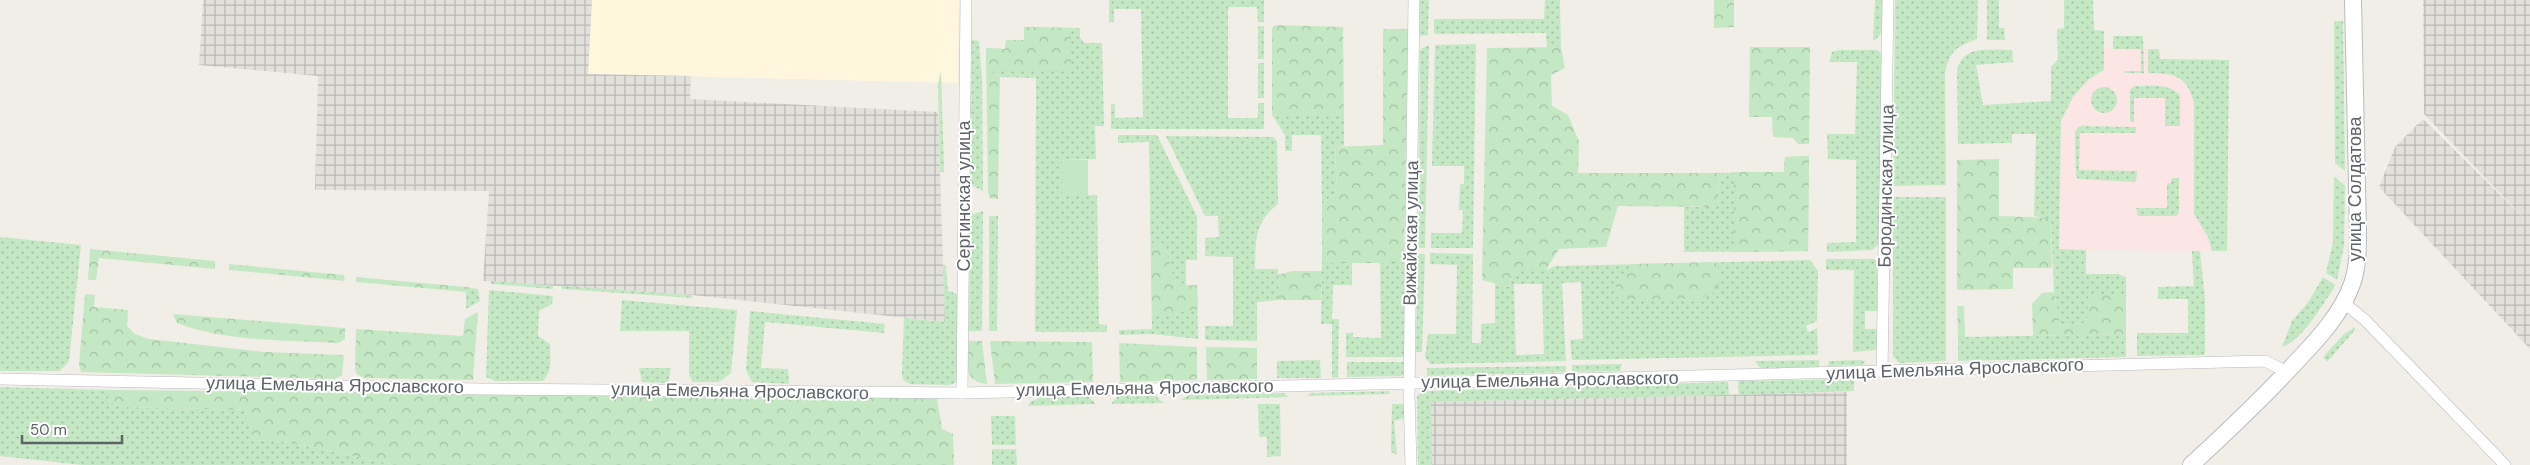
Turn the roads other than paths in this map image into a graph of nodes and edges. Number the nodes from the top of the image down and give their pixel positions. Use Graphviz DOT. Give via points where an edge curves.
graph roads {
  1 [pos="966,0"];
  2 [pos="1414,0"];
  3 [pos="1888,0"];
  4 [pos="2353,0"];
  5 [pos="2344,302"];
  6 [pos="1882,372"];
  7 [pos="2287,372"];
  8 [pos="0,379"];
  9 [pos="1409,384"];
  10 [pos="962,393"];
  11 [pos="1411,465"];
  12 [pos="2191,465"];
  13 [pos="2505,465"];
  1 -- 10 [label="street, Сергинская улица"];
  2 -- 9 [label="street, Вижайская улица"];
  3 -- 6 [label="street, Бородинская улица"];
  4 -- 5 [label="main road, улица Солдатова" via="2358,248 2352,284"];
  5 -- 7 [label="main road, улица Солдатова" via="2319,338"];
  5 -- 13 [label="street" via="2366,320"];
  6 -- 7 [label="street, улица Емельяна Ярославского" via="2265,361"];
  6 -- 9 [label="street, улица Емельяна Ярославского"];
  7 -- 12 [label="main road, улица Солдатова" via="2265,397"];
  8 -- 10 [label="street, улица Емельяна Ярославского"];
  9 -- 10 [label="street, улица Емельяна Ярославского"];
  9 -- 11 [label="street, Вижайская улица"];
}
